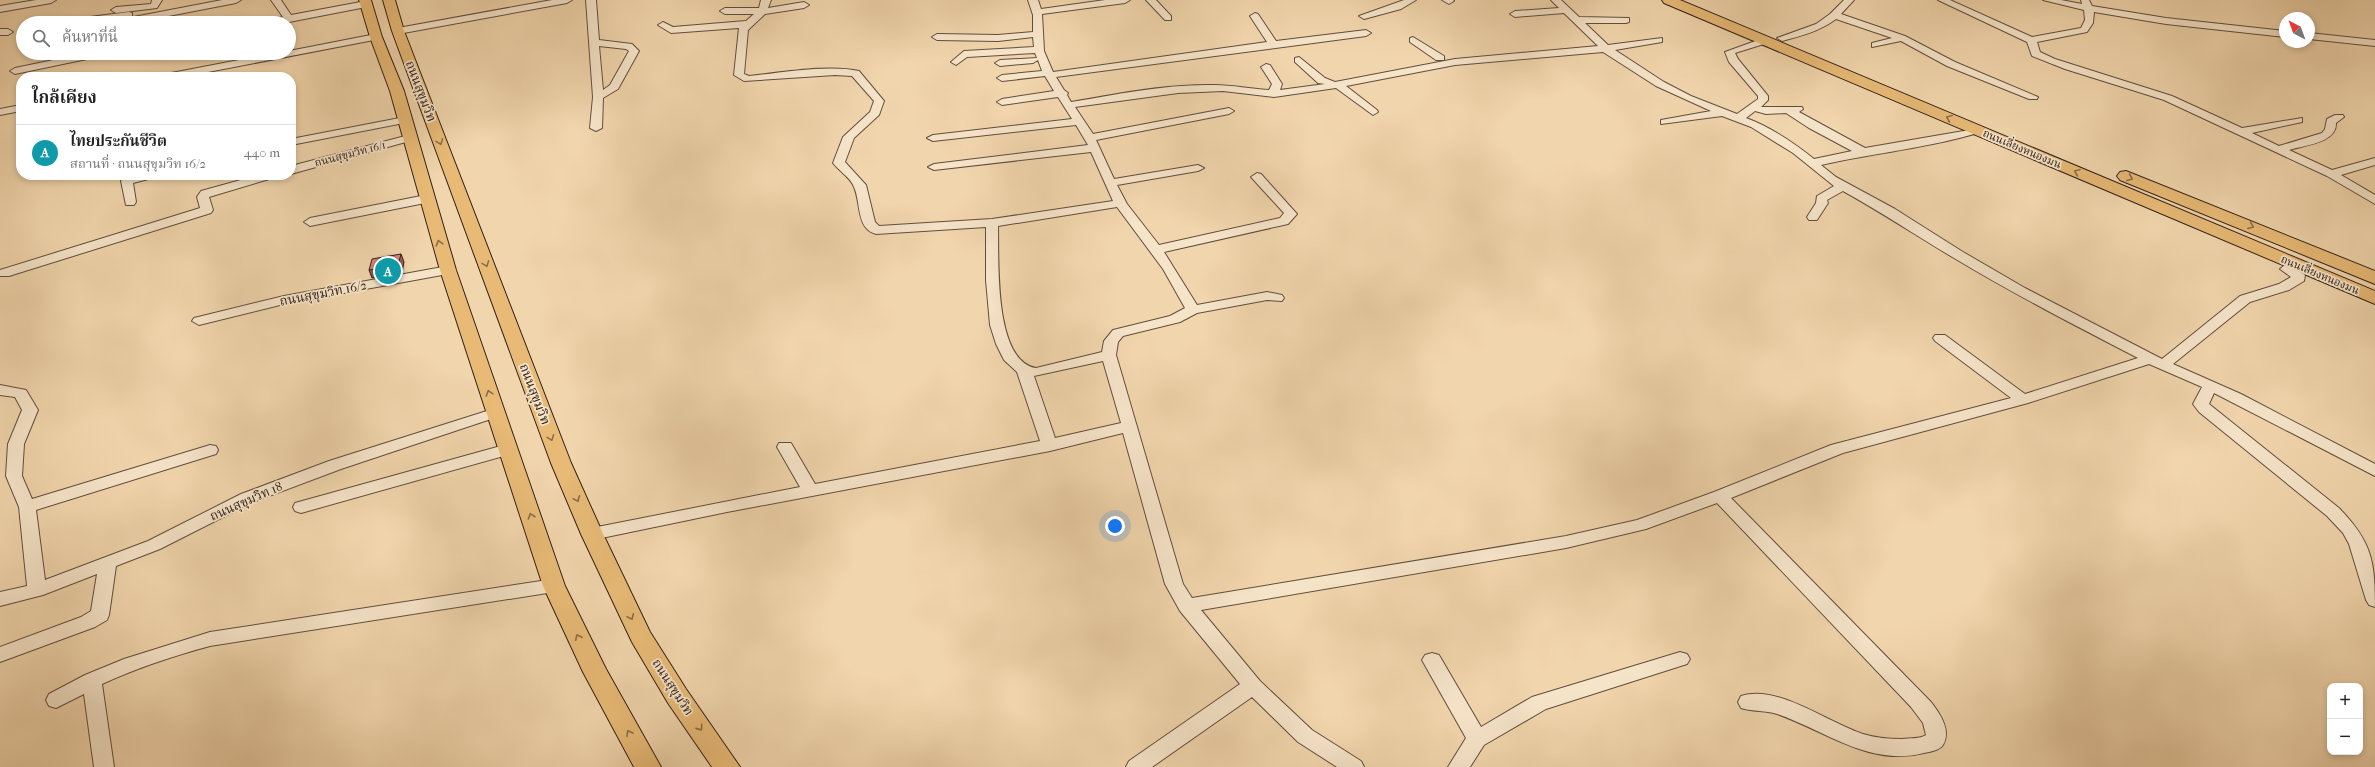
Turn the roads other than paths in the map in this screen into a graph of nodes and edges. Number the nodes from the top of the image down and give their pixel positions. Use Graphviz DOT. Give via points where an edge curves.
graph roads {
  1 [pos="51,0"];
  2 [pos="236,0"];
  3 [pos="276,0"];
  4 [pos="389,0"];
  5 [pos="567,0"];
  6 [pos="591,0"];
  7 [pos="766,0"];
  8 [pos="1125,0"];
  9 [pos="1151,0"];
  10 [pos="1411,0"];
  11 [pos="1556,0"];
  12 [pos="1669,0"];
  13 [pos="1690,0"];
  14 [pos="1849,0"];
  15 [pos="1943,0"];
  16 [pos="2050,0"];
  17 [pos="365,2"];
  18 [pos="155,3"];
  19 [pos="804,5"];
  20 [pos="2087,5"];
  21 [pos="1036,6"];
  22 [pos="0,9"];
  23 [pos="1567,10"];
  24 [pos="725,11"];
  25 [pos="763,11"];
  26 [pos="1515,14"];
  27 [pos="111,16"];
  28 [pos="154,16"];
  29 [pos="286,16"];
  30 [pos="1255,16"];
  31 [pos="1364,16"];
  32 [pos="1837,16"];
  33 [pos="296,17"];
  34 [pos="1168,18"];
  35 [pos="1577,20"];
  36 [pos="1626,20"];
  37 [pos="748,24"];
  38 [pos="663,25"];
  39 [pos="2279,29"];
  40 [pos="398,31"];
  41 [pos="1366,33"];
  42 [pos="2279,33"];
  43 [pos="1038,34"];
  44 [pos="2315,34"];
  45 [pos="376,37"];
  46 [pos="937,37"];
  47 [pos="2315,37"];
  48 [pos="1782,38"];
  49 [pos="1902,38"];
  50 [pos="1414,40"];
  51 [pos="1659,40"];
  52 [pos="2030,40"];
  53 [pos="2375,40"];
  54 [pos="1764,41"];
  55 [pos="594,42"];
  56 [pos="1272,43"];
  57 [pos="2375,43"];
  58 [pos="1875,45"];
  59 [pos="1606,49"];
  60 [pos="296,52"];
  61 [pos="1440,58"];
  62 [pos="1488,58"];
  63 [pos="68,60"];
  64 [pos="256,60"];
  65 [pos="1299,60"];
  66 [pos="956,62"];
  67 [pos="1045,64"];
  68 [pos="225,66"];
  69 [pos="1423,66"];
  70 [pos="1266,67"];
  71 [pos="15,71"];
  72 [pos="193,72"];
  73 [pos="229,72"];
  74 [pos="1336,86"];
  75 [pos="1273,93"];
  76 [pos="598,97"];
  77 [pos="2033,97"];
  78 [pos="1066,99"];
  79 [pos="1002,102"];
  80 [pos="1754,108"];
  81 [pos="16,109"];
  82 [pos="1230,111"];
  83 [pos="0,112"];
  84 [pos="1373,112"];
  85 [pos="1724,113"];
  86 [pos="2339,117"];
  87 [pos="1739,118"];
  88 [pos="2298,120"];
  89 [pos="1080,121"];
  90 [pos="1665,122"];
  91 [pos="596,128"];
  92 [pos="407,129"];
  93 [pos="1977,130"];
  94 [pos="2240,132"];
  95 [pos="933,138"];
  96 [pos="296,141"];
  97 [pos="2042,142"];
  98 [pos="1092,143"];
  99 [pos="2024,150"];
  100 [pos="2278,150"];
  101 [pos="1863,152"];
  102 [pos="2375,161"];
  103 [pos="1814,163"];
  104 [pos="934,167"];
  105 [pos="296,168"];
  106 [pos="1198,168"];
  107 [pos="2331,174"];
  108 [pos="1257,177"];
  109 [pos="131,180"];
  110 [pos="254,180"];
  111 [pos="1110,183"];
  112 [pos="1842,186"];
  113 [pos="426,199"];
  114 [pos="2375,200"];
  115 [pos="130,202"];
  116 [pos="1121,203"];
  117 [pos="1814,217"];
  118 [pos="310,222"];
  119 [pos="992,223"];
  120 [pos="1156,250"];
  121 [pos="2295,264"];
  122 [pos="448,270"];
  123 [pos="4,273"];
  124 [pos="2375,278"];
  125 [pos="1277,298"];
  126 [pos="2375,298"];
  127 [pos="1193,310"];
  128 [pos="199,321"];
  129 [pos="1940,338"];
  130 [pos="1109,355"];
  131 [pos="2156,362"];
  132 [pos="1024,370"];
  133 [pos="2210,386"];
  134 [pos="0,390"];
  135 [pos="2023,400"];
  136 [pos="495,413"];
  137 [pos="1130,426"];
  138 [pos="1050,446"];
  139 [pos="785,447"];
  140 [pos="508,449"];
  141 [pos="210,450"];
  142 [pos="2375,471"];
  143 [pos="810,490"];
  144 [pos="1720,496"];
  145 [pos="27,507"];
  146 [pos="301,507"];
  147 [pos="592,534"];
  148 [pos="108,563"];
  149 [pos="554,586"];
  150 [pos="37,590"];
  151 [pos="0,599"];
  152 [pos="2375,600"];
  153 [pos="1187,606"];
  154 [pos="0,655"];
  155 [pos="1680,659"];
  156 [pos="1432,660"];
  157 [pos="92,680"];
  158 [pos="1253,686"];
  159 [pos="56,700"];
  160 [pos="1748,702"];
  161 [pos="1477,739"];
  162 [pos="104,767"];
  163 [pos="648,767"];
  164 [pos="727,767"];
  165 [pos="1136,767"];
  166 [pos="1354,767"];
  167 [pos="1458,767"];
  1 -- 22 [label="street"];
  2 -- 28 [label="street"];
  3 -- 29 [label="street"];
  4 -- 40 [label="main road, ถนนสุขุมวิท"];
  5 -- 40 [label="street"];
  6 -- 55 [label="street"];
  7 -- 25 [label="street"];
  8 -- 21 [label="street"];
  9 -- 34 [label="street"];
  10 -- 31 [label="street" via="1398,7"];
  11 -- 23 [label="street"];
  12 -- 54 [label="highway, ถนนเลี่ยงหนองมน"];
  13 -- 48 [label="highway, ถนนเลี่ยงหนองมน"];
  14 -- 32 [label="street"];
  15 -- 52 [label="street"];
  16 -- 20 [label="street"];
  17 -- 33 [label="street"];
  17 -- 45 [label="main road, ถนนสุขุมวิท"];
  18 -- 27 [label="street" via="149,13"];
  19 -- 25 [label="street"];
  20 -- 39 [label="street" via="2209,23"];
  20 -- 42 [label="street" via="2176,22"];
  20 -- 52 [label="street" via="2090,23 2084,30"];
  21 -- 43 [label="street"];
  23 -- 26 [label="street"];
  23 -- 35 [label="street"];
  24 -- 25 [label="street"];
  25 -- 37 [label="street"];
  30 -- 56 [label="street"];
  32 -- 48 [label="street" via="1818,28"];
  32 -- 49 [label="street"];
  35 -- 36 [label="street"];
  35 -- 59 [label="street"];
  37 -- 38 [label="street" via="671,30"];
  37 -- 119 [label="street" via="743,29 739,75 748,80 835,72 855,73 879,101 875,113 849,137 839,164 860,185 869,223 876,230"];
  40 -- 147 [label="main road, ถนนสุขุมวิท, one-way" via="561,463"];
  41 -- 56 [label="street"];
  43 -- 46 [label="street" via="998,38"];
  43 -- 67 [label="street"];
  44 -- 53 [label="street"];
  45 -- 60 [label="street"];
  45 -- 92 [label="main road, ถนนสุขุมวิท" via="394,82"];
  47 -- 57 [label="street"];
  48 -- 97 [label="highway, ถนนเลี่ยงหนองมน"];
  49 -- 58 [label="street"];
  49 -- 77 [label="street" via="1951,64"];
  50 -- 61 [label="street"];
  51 -- 59 [label="street"];
  52 -- 94 [label="street" via="2036,54 2059,65 2144,89"];
  54 -- 80 [label="street" via="1730,52 1733,60 1763,96 1763,100"];
  93 -- 54 [label="highway, ถนนเลี่ยงหนองมน, one-way"];
  55 -- 76 [label="street"];
  55 -- 76 [label="street" via="629,46 634,51 614,87"];
  56 -- 67 [label="street" via="1186,57"];
  59 -- 62 [label="street"];
  59 -- 85 [label="street" via="1680,94"];
  61 -- 62 [label="street" via="1462,54"];
  61 -- 69 [label="street"];
  62 -- 69 [label="street"];
  63 -- 71 [label="street"];
  64 -- 68 [label="street"];
  65 -- 74 [label="street" via="1322,81"];
  66 -- 67 [label="street" via="964,54"];
  67 -- 67 [label="street" via="1001,71"];
  67 -- 78 [label="street"];
  68 -- 72 [label="street"];
  68 -- 73 [label="street"];
  69 -- 74 [label="street"];
  70 -- 75 [label="street" via="1277,84"];
  74 -- 75 [label="street"];
  74 -- 84 [label="street"];
  75 -- 78 [label="street" via="1214,88"];
  76 -- 91 [label="street"];
  78 -- 79 [label="street"];
  78 -- 89 [label="street"];
  80 -- 87 [label="street"];
  80 -- 101 [label="street" via="1766,111 1795,109 1813,126"];
  81 -- 83 [label="street"];
  82 -- 98 [label="street"];
  85 -- 87 [label="street"];
  85 -- 90 [label="street"];
  86 -- 100 [label="street" via="2331,121 2331,129 2326,135"];
  87 -- 103 [label="street" via="1755,125"];
  88 -- 94 [label="street"];
  89 -- 95 [label="street"];
  89 -- 98 [label="street"];
  92 -- 96 [label="street"];
  92 -- 105 [label="street, ถนนสุขุมวิท 16/1"];
  92 -- 113 [label="main road, ถนนสุขุมวิท"];
  93 -- 99 [label="highway, ถนนเลี่ยงหนองมน"];
  93 -- 101 [label="street" via="1951,138"];
  94 -- 100 [label="street"];
  97 -- 99 [label="highway"];
  97 -- 124 [label="highway, ถนนเลี่ยงหนองมน, one-way"];
  98 -- 104 [label="street"];
  98 -- 111 [label="street"];
  121 -- 99 [label="highway, ถนนเลี่ยงหนองมน, one-way"];
  100 -- 107 [label="street"];
  101 -- 103 [label="street"];
  102 -- 107 [label="street"];
  103 -- 112 [label="street"];
  106 -- 111 [label="street"];
  107 -- 114 [label="street"];
  108 -- 120 [label="street" via="1289,211 1289,217"];
  109 -- 115 [label="street" via="127,181"];
  110 -- 123 [label="street" via="205,194 203,196 207,210"];
  111 -- 116 [label="street"];
  112 -- 117 [label="street" via="1821,199 1822,203"];
  112 -- 131 [label="street" via="1891,212 2020,291"];
  113 -- 118 [label="street"];
  122 -- 113 [label="main road, ถนนสุขุมวิท, one-way"];
  116 -- 119 [label="street"];
  116 -- 120 [label="street"];
  119 -- 132 [label="street" via="996,329 1010,359"];
  120 -- 127 [label="street"];
  121 -- 126 [label="highway, ถนนเลี่ยงหนองมน"];
  121 -- 131 [label="street" via="2287,269 2299,278 2284,287 2245,299"];
  122 -- 128 [label="street, ถนนสุขุมวิท 16/2" via="284,300"];
  136 -- 122 [label="main road, ถนนสุขุมวิท, one-way"];
  125 -- 127 [label="street" via="1267,296"];
  127 -- 130 [label="street" via="1175,319 1118,333 1111,341"];
  129 -- 135 [label="street"];
  130 -- 132 [label="street" via="1036,372"];
  130 -- 137 [label="street"];
  131 -- 133 [label="street"];
  131 -- 135 [label="street"];
  132 -- 138 [label="street"];
  133 -- 142 [label="street"];
  133 -- 152 [label="street" via="2201,404 2204,409 2333,512 2349,529 2358,544"];
  134 -- 145 [label="street" via="21,393 30,410 16,444 14,476"];
  135 -- 144 [label="street" via="1837,449"];
  136 -- 140 [label="main road, ถนนสุขุมวิท"];
  136 -- 148 [label="street, ถนนสุขุมวิท 18" via="335,465 247,498 154,545"];
  137 -- 138 [label="street"];
  137 -- 153 [label="street" via="1174,584"];
  138 -- 143 [label="street"];
  139 -- 143 [label="street"];
  140 -- 146 [label="street"];
  149 -- 140 [label="main road, ถนนสุขุมวิท, one-way"];
  141 -- 145 [label="street"];
  143 -- 147 [label="street"];
  144 -- 153 [label="street" via="1640,525 1566,542"];
  144 -- 160 [label="street" via="1914,697 1928,713 1937,735 1935,740 1927,744 1897,748 1880,747 1848,738 1784,707 1770,703"];
  145 -- 150 [label="street"];
  147 -- 164 [label="main road, ถนนสุขุมวิท, one-way" via="640,636"];
  148 -- 150 [label="street, ถนนสุขุมวิท 18"];
  148 -- 154 [label="street" via="100,615 88,622"];
  149 -- 157 [label="street" via="210,639 169,649"];
  163 -- 149 [label="main road, ถนนสุขุมวิท, one-way" via="595,672"];
  150 -- 151 [label="street, ถนนสุขุมวิท 18"];
  153 -- 158 [label="street"];
  155 -- 161 [label="street" via="1539,703"];
  156 -- 161 [label="street"];
  157 -- 159 [label="street"];
  157 -- 162 [label="street"];
  158 -- 165 [label="street"];
  158 -- 166 [label="street" via="1305,736"];
  161 -- 167 [label="street"];
}
